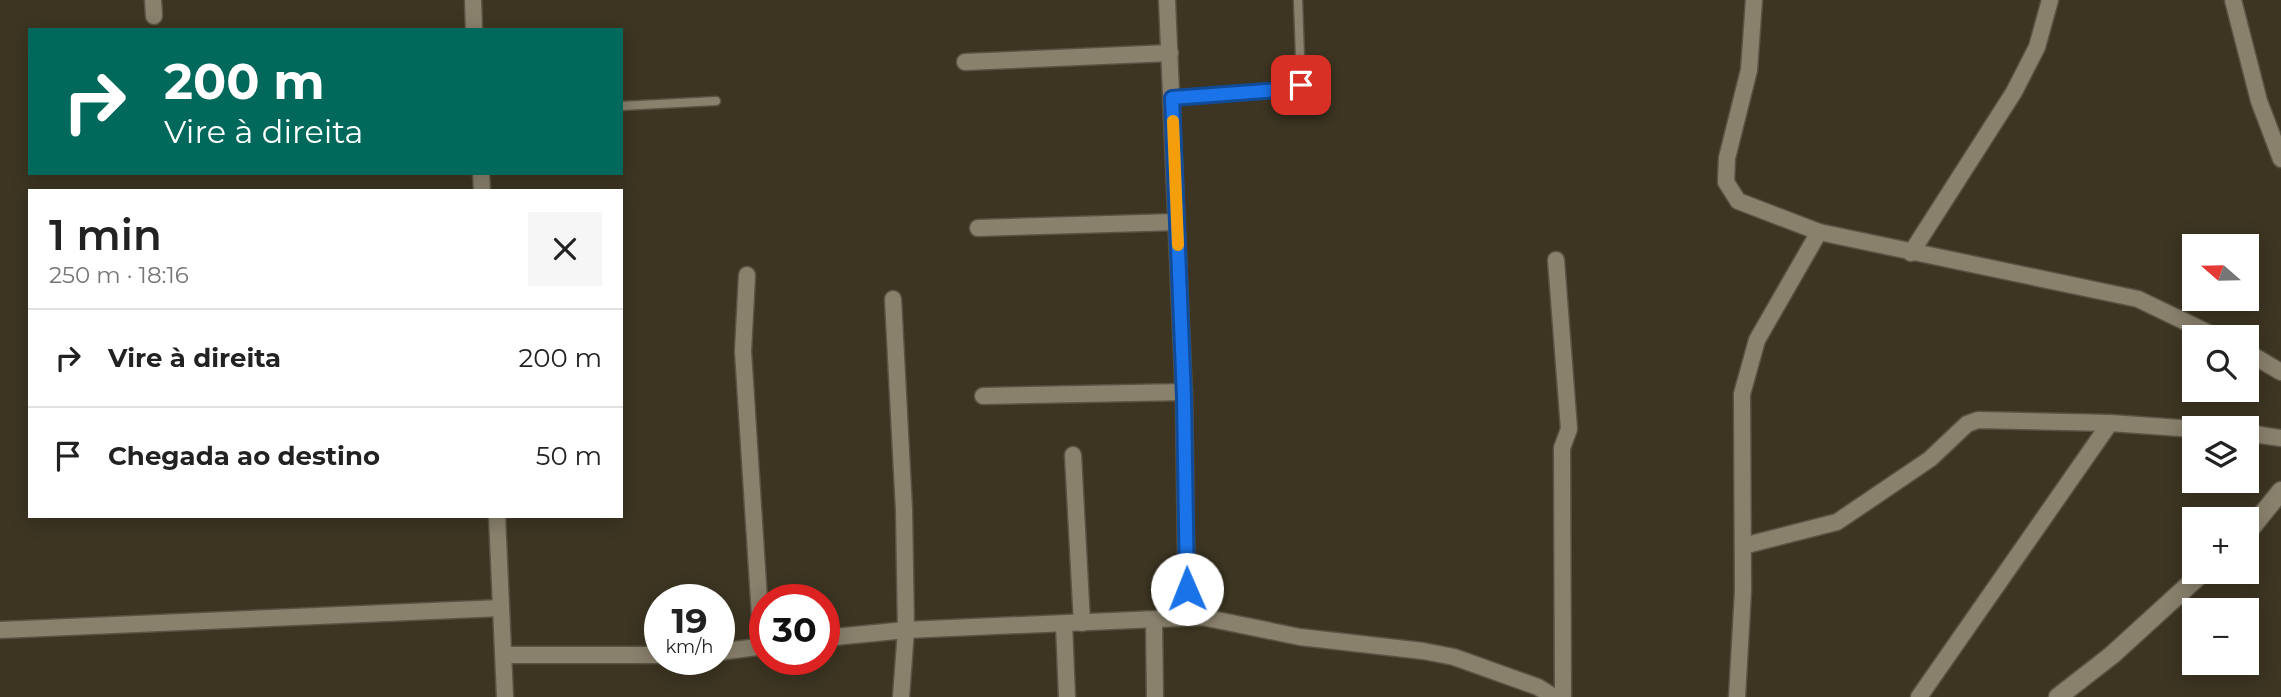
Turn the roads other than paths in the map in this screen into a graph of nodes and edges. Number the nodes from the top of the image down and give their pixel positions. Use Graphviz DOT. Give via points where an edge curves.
graph roads {
  1 [pos="472,0"];
  2 [pos="1167,0"];
  3 [pos="1298,0"];
  4 [pos="1754,0"];
  5 [pos="2050,0"];
  6 [pos="2233,0"];
  7 [pos="474,28"];
  8 [pos="1170,53"];
  9 [pos="965,62"];
  10 [pos="1172,98"];
  11 [pos="716,101"];
  12 [pos="623,106"];
  13 [pos="2281,159"];
  14 [pos="1177,222"];
  15 [pos="978,228"];
  16 [pos="1819,232"];
  17 [pos="1911,253"];
  18 [pos="1556,260"];
  19 [pos="747,275"];
  20 [pos="893,299"];
  21 [pos="2192,325"];
  22 [pos="2259,359"];
  23 [pos="2281,372"];
  24 [pos="1184,392"];
  25 [pos="983,396"];
  26 [pos="2110,423"];
  27 [pos="2182,428"];
  28 [pos="2259,435"];
  29 [pos="2281,438"];
  30 [pos="1073,455"];
  31 [pos="2281,491"];
  32 [pos="497,518"];
  33 [pos="2259,518"];
  34 [pos="1743,546"];
  35 [pos="759,584"];
  36 [pos="2190,584"];
  37 [pos="501,608"];
  38 [pos="1187,617"];
  39 [pos="1154,621"];
  40 [pos="1082,623"];
  41 [pos="1064,624"];
  42 [pos="0,630"];
  43 [pos="905,630"];
  44 [pos="840,636"];
  45 [pos="644,655"];
  46 [pos="504,656"];
  47 [pos="505,697"];
  48 [pos="901,697"];
  49 [pos="1067,697"];
  50 [pos="1155,697"];
  51 [pos="1554,697"];
  52 [pos="1563,697"];
  53 [pos="1737,697"];
  54 [pos="1919,697"];
  55 [pos="2058,697"];
  1 -- 7 [label="street"];
  2 -- 8 [label="street"];
  3 -- 10 [label="lane" via="1301,85"];
  4 -- 16 [label="street" via="1749,70 1727,158 1726,182 1738,201"];
  5 -- 17 [label="street" via="2037,47 2014,92"];
  6 -- 13 [label="street" via="2259,101"];
  8 -- 9 [label="street"];
  8 -- 10 [label="street"];
  10 -- 14 [label="street"];
  11 -- 12 [label="lane"];
  14 -- 15 [label="street"];
  14 -- 24 [label="street"];
  16 -- 17 [label="street"];
  16 -- 34 [label="street" via="1757,340 1742,394"];
  17 -- 21 [label="street" via="2138,299"];
  18 -- 52 [label="street" via="1569,429 1562,449"];
  19 -- 35 [label="street" via="743,351"];
  20 -- 43 [label="street"];
  22 -- 23 [label="street"];
  24 -- 25 [label="street"];
  24 -- 38 [label="street"];
  26 -- 27 [label="street"];
  26 -- 34 [label="street" via="1978,420 1837,522"];
  26 -- 54 [label="street"];
  28 -- 29 [label="street"];
  30 -- 40 [label="street"];
  31 -- 33 [label="street"];
  32 -- 37 [label="street"];
  34 -- 53 [label="street"];
  36 -- 55 [label="street"];
  37 -- 42 [label="street"];
  37 -- 46 [label="street"];
  38 -- 39 [label="street"];
  38 -- 51 [label="street" via="1300,637 1423,650 1491,669"];
  39 -- 40 [label="street"];
  39 -- 50 [label="street"];
  40 -- 41 [label="street"];
  41 -- 43 [label="street"];
  41 -- 49 [label="street"];
  43 -- 44 [label="street"];
  43 -- 48 [label="street"];
  45 -- 46 [label="street"];
  46 -- 47 [label="street"];
}
